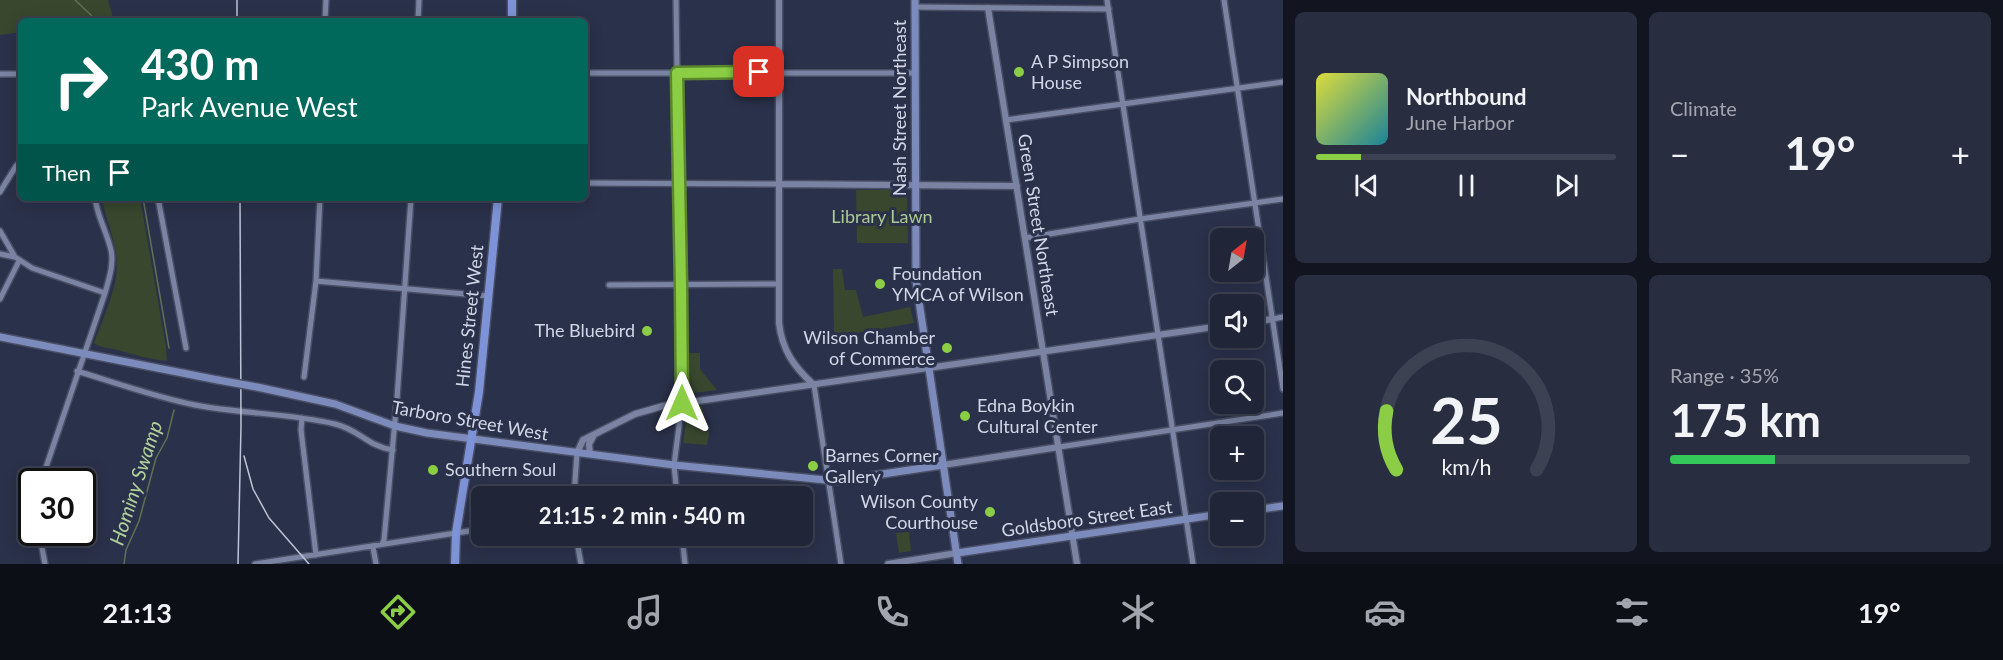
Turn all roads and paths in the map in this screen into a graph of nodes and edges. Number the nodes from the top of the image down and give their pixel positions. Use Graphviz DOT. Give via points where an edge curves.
graph roads {
  1 [pos="326,0"];
  2 [pos="419,0"];
  3 [pos="512,0"];
  4 [pos="676,0"];
  5 [pos="779,0"];
  6 [pos="1016,0"];
  7 [pos="1107,0"];
  8 [pos="1224,0"];
  9 [pos="915,4"];
  10 [pos="988,8"];
  11 [pos="1016,8"];
  12 [pos="1109,9"];
  13 [pos="325,18"];
  14 [pos="418,18"];
  15 [pos="512,18"];
  16 [pos="780,72"];
  17 [pos="588,73"];
  18 [pos="677,73"];
  19 [pos="915,73"];
  20 [pos="0,74"];
  21 [pos="18,74"];
  22 [pos="1283,82"];
  23 [pos="1238,88"];
  24 [pos="1123,105"];
  25 [pos="1006,120"];
  26 [pos="18,164"];
  27 [pos="588,183"];
  28 [pos="679,183"];
  29 [pos="779,184"];
  30 [pos="915,185"];
  31 [pos="1017,186"];
  32 [pos="0,192"];
  33 [pos="1283,199"];
  34 [pos="96,201"];
  35 [pos="159,201"];
  36 [pos="320,201"];
  37 [pos="411,201"];
  38 [pos="498,201"];
  39 [pos="1256,202"];
  40 [pos="1140,219"];
  41 [pos="0,231"];
  42 [pos="1025,238"];
  43 [pos="0,254"];
  44 [pos="17,259"];
  45 [pos="316,280"];
  46 [pos="778,284"];
  47 [pos="609,285"];
  48 [pos="681,286"];
  49 [pos="404,288"];
  50 [pos="105,293"];
  51 [pos="489,296"];
  52 [pos="0,299"];
  53 [pos="1283,317"];
  54 [pos="1273,319"];
  55 [pos="1264,320"];
  56 [pos="1210,328"];
  57 [pos="1158,336"];
  58 [pos="0,337"];
  59 [pos="186,348"];
  60 [pos="1043,352"];
  61 [pos="83,353"];
  62 [pos="930,368"];
  63 [pos="77,371"];
  64 [pos="304,377"];
  65 [pos="813,385"];
  66 [pos="1283,389"];
  67 [pos="682,403"];
  68 [pos="1283,413"];
  69 [pos="302,418"];
  70 [pos="394,426"];
  71 [pos="1173,428"];
  72 [pos="595,434"];
  73 [pos="472,438"];
  74 [pos="1059,447"];
  75 [pos="393,450"];
  76 [pos="577,453"];
  77 [pos="590,454"];
  78 [pos="674,465"];
  79 [pos="943,465"];
  80 [pos="45,468"];
  81 [pos="828,480"];
  82 [pos="575,486"];
  83 [pos="676,486"];
  84 [pos="1283,506"];
  85 [pos="1264,509"];
  86 [pos="1210,516"];
  87 [pos="1186,519"];
  88 [pos="471,531"];
  89 [pos="456,533"];
  90 [pos="1072,536"];
  91 [pos="382,544"];
  92 [pos="42,546"];
  93 [pos="578,546"];
  94 [pos="683,546"];
  95 [pos="373,547"];
  96 [pos="957,553"];
  97 [pos="316,555"];
  98 [pos="45,564"];
  99 [pos="255,564"];
  100 [pos="376,564"];
  101 [pos="455,564"];
  102 [pos="581,564"];
  103 [pos="686,564"];
  104 [pos="841,564"];
  105 [pos="888,564"];
  106 [pos="958,564"];
  107 [pos="1077,564"];
  108 [pos="1193,564"];
  1 -- 13 [label="street"];
  2 -- 14 [label="street"];
  3 -- 15 [label="main road"];
  4 -- 18 [label="street"];
  5 -- 16 [label="street"];
  6 -- 11 [label="street"];
  7 -- 12 [label="street"];
  8 -- 23 [label="street"];
  9 -- 10 [label="street"];
  9 -- 19 [label="main road, Nash Street Northeast"];
  10 -- 11 [label="street"];
  10 -- 25 [label="street, Green Street Northeast"];
  11 -- 12 [label="street"];
  12 -- 24 [label="street"];
  16 -- 18 [label="street"];
  16 -- 19 [label="street"];
  16 -- 29 [label="street"];
  17 -- 18 [label="street"];
  18 -- 28 [label="street"];
  19 -- 30 [label="main road, Nash Street Northeast"];
  20 -- 21 [label="street"];
  22 -- 23 [label="street"];
  23 -- 24 [label="street"];
  23 -- 39 [label="street"];
  24 -- 25 [label="street"];
  24 -- 40 [label="street"];
  25 -- 31 [label="street, Green Street Northeast"];
  26 -- 32 [label="street"];
  27 -- 28 [label="street"];
  28 -- 29 [label="street"];
  28 -- 48 [label="street"];
  29 -- 30 [label="street"];
  29 -- 46 [label="street"];
  30 -- 31 [label="street"];
  30 -- 62 [label="main road, Nash Street Northeast" via="916,281"];
  31 -- 42 [label="street, Green Street Northeast"];
  33 -- 39 [label="street"];
  34 -- 50 [label="street" via="112,257"];
  35 -- 59 [label="street"];
  36 -- 45 [label="street"];
  37 -- 49 [label="street"];
  38 -- 51 [label="main road, Hines Street West"];
  39 -- 40 [label="street"];
  39 -- 54 [label="street"];
  40 -- 42 [label="street"];
  40 -- 57 [label="street"];
  41 -- 44 [label="street"];
  42 -- 60 [label="street, Green Street Northeast"];
  43 -- 44 [label="street"];
  44 -- 50 [label="street"];
  44 -- 52 [label="street"];
  45 -- 49 [label="street"];
  45 -- 64 [label="street"];
  46 -- 48 [label="street"];
  46 -- 65 [label="street" via="782,341 792,363"];
  47 -- 48 [label="street"];
  48 -- 67 [label="street"];
  49 -- 51 [label="street"];
  49 -- 70 [label="street"];
  50 -- 61 [label="street"];
  51 -- 73 [label="main road, Hines Street West"];
  53 -- 54 [label="street"];
  54 -- 55 [label="street"];
  54 -- 66 [label="street"];
  56 -- 57 [label="street"];
  57 -- 60 [label="street"];
  57 -- 71 [label="street"];
  58 -- 61 [label="main road, Tarboro Street West"];
  60 -- 62 [label="street"];
  60 -- 74 [label="street, Green Street Northeast"];
  61 -- 63 [label="street"];
  61 -- 70 [label="main road, Tarboro Street West, bridge" via="334,404"];
  62 -- 65 [label="street"];
  62 -- 79 [label="main road, Nash Street Northeast"];
  63 -- 69 [label="street" via="196,405"];
  63 -- 80 [label="street"];
  65 -- 67 [label="street"];
  65 -- 81 [label="street"];
  67 -- 72 [label="street" via="648,410"];
  67 -- 78 [label="street"];
  68 -- 71 [label="street"];
  69 -- 75 [label="street" via="351,429 376,446"];
  69 -- 97 [label="street"];
  70 -- 73 [label="main road, Tarboro Street West"];
  70 -- 75 [label="street"];
  71 -- 74 [label="street"];
  71 -- 87 [label="street"];
  72 -- 76 [label="street" via="582,440"];
  72 -- 77 [label="street" via="589,444"];
  73 -- 76 [label="main road, Tarboro Street West"];
  73 -- 89 [label="main road, Hines Street West"];
  74 -- 79 [label="street"];
  74 -- 90 [label="street, Green Street Northeast"];
  75 -- 91 [label="street"];
  76 -- 77 [label="main road, Tarboro Street West"];
  76 -- 82 [label="street"];
  77 -- 78 [label="main road, Tarboro Street West"];
  78 -- 81 [label="main road, Tarboro Street West"];
  78 -- 83 [label="street"];
  79 -- 81 [label="main road, Tarboro Street West"];
  79 -- 96 [label="main road, Nash Street Northeast"];
  81 -- 104 [label="street"];
  84 -- 85 [label="main road"];
  86 -- 87 [label="main road, Goldsboro Street East"];
  87 -- 90 [label="main road, Goldsboro Street East"];
  87 -- 108 [label="street"];
  88 -- 89 [label="street"];
  89 -- 91 [label="street"];
  89 -- 101 [label="main road, Hines Street West"];
  90 -- 96 [label="main road, Goldsboro Street East"];
  90 -- 107 [label="street, Green Street Northeast"];
  91 -- 95 [label="street"];
  92 -- 98 [label="street"];
  93 -- 102 [label="street"];
  94 -- 103 [label="street"];
  95 -- 97 [label="street"];
  95 -- 100 [label="street"];
  96 -- 105 [label="street"];
  96 -- 106 [label="main road, Nash Street Northeast"];
  97 -- 99 [label="street"];
}
